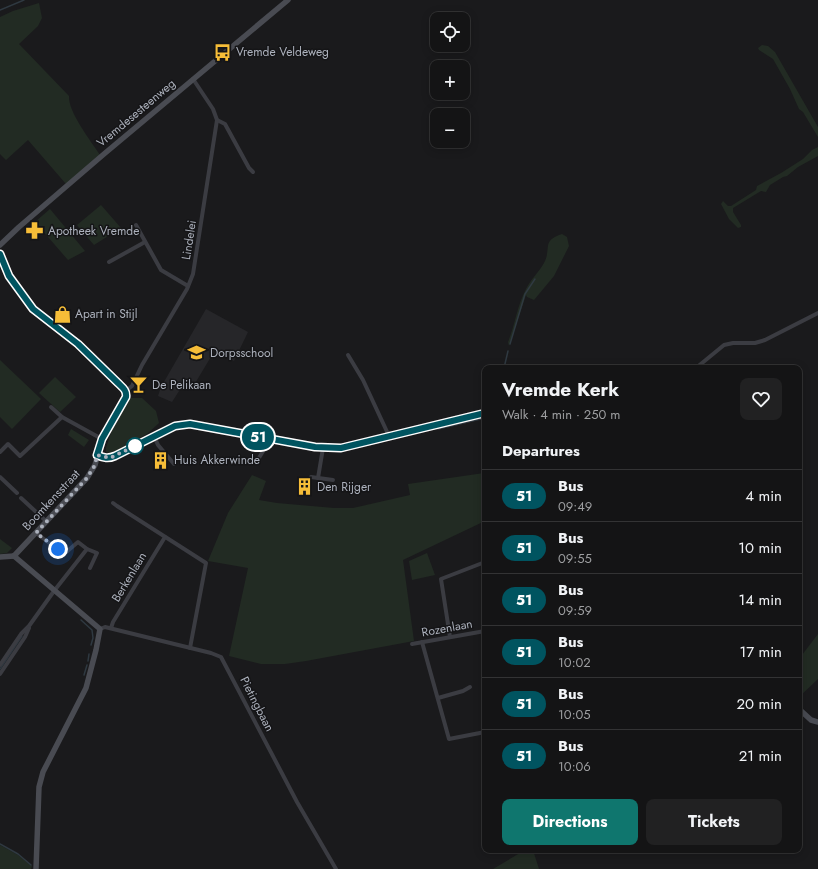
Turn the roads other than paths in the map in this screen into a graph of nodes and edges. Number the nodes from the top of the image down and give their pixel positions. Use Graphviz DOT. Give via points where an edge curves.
graph roads {
  1 [pos="288,0"];
  2 [pos="193,79"];
  3 [pos="217,120"];
  4 [pos="253,172"];
  5 [pos="136,225"];
  6 [pos="145,242"];
  7 [pos="0,245"];
  8 [pos="0,254"];
  9 [pos="108,262"];
  10 [pos="188,286"];
  11 [pos="818,314"];
  12 [pos="348,355"];
  13 [pos="700,365"];
  14 [pos="126,394"];
  15 [pos="51,406"];
  16 [pos="482,414"];
  17 [pos="62,417"];
  18 [pos="154,436"];
  19 [pos="389,436"];
  20 [pos="102,439"];
  21 [pos="268,439"];
  22 [pos="323,448"];
  23 [pos="0,452"];
  24 [pos="97,455"];
  25 [pos="257,461"];
  26 [pos="174,464"];
  27 [pos="0,477"];
  28 [pos="311,477"];
  29 [pos="318,478"];
  30 [pos="333,480"];
  31 [pos="17,493"];
  32 [pos="21,498"];
  33 [pos="113,503"];
  34 [pos="47,522"];
  35 [pos="36,533"];
  36 [pos="165,537"];
  37 [pos="87,549"];
  38 [pos="14,556"];
  39 [pos="0,557"];
  40 [pos="482,563"];
  41 [pos="90,568"];
  42 [pos="54,591"];
  43 [pos="30,626"];
  44 [pos="111,628"];
  45 [pos="100,629"];
  46 [pos="482,632"];
  47 [pos="450,637"];
  48 [pos="422,642"];
  49 [pos="412,644"];
  50 [pos="190,648"];
  51 [pos="0,665"];
  52 [pos="0,674"];
  53 [pos="470,687"];
  54 [pos="438,698"];
  55 [pos="802,712"];
  56 [pos="818,722"];
  57 [pos="482,733"];
  58 [pos="36,869"];
  59 [pos="336,869"];
  1 -- 2 [label="street, Vremdesesteenweg"];
  2 -- 3 [label="street" via="213,109"];
  2 -- 7 [label="street, Vremdesesteenweg"];
  3 -- 4 [label="street" via="225,124"];
  3 -- 10 [label="street, Lindelei" via="193,274"];
  5 -- 6 [label="street"];
  6 -- 9 [label="street"];
  6 -- 10 [label="street" via="161,270"];
  8 -- 14 [label="street" via="9,276 33,309 78,344 124,388"];
  10 -- 14 [label="street, Lindelei"];
  11 -- 13 [label="street" via="755,343 724,345"];
  12 -- 19 [label="street" via="363,380"];
  14 -- 20 [label="street, Boomkensstraat"];
  15 -- 17 [label="street"];
  16 -- 19 [label="street"];
  17 -- 20 [label="street"];
  17 -- 23 [label="street" via="20,456 8,444"];
  18 -- 21 [label="street" via="175,426 190,424"];
  18 -- 24 [label="street" via="110,458"];
  18 -- 26 [label="street"];
  19 -- 22 [label="street" via="341,448"];
  20 -- 24 [label="street, Boomkensstraat"];
  21 -- 22 [label="street"];
  21 -- 25 [label="street"];
  22 -- 29 [label="street"];
  24 -- 34 [label="street, Boomkensstraat" via="95,465 87,478"];
  27 -- 31 [label="street"];
  28 -- 29 [label="street"];
  29 -- 30 [label="street"];
  32 -- 34 [label="street"];
  33 -- 36 [label="street"];
  34 -- 35 [label="street, Boomkensstraat"];
  35 -- 37 [label="street" via="64,554 78,542"];
  35 -- 38 [label="street, Boomkensstraat"];
  36 -- 44 [label="street, Berkenlaan"];
  36 -- 50 [label="street" via="206,562"];
  37 -- 41 [label="street" via="97,553"];
  37 -- 42 [label="street"];
  38 -- 39 [label="street"];
  38 -- 42 [label="street"];
  40 -- 47 [label="street" via="441,580"];
  42 -- 43 [label="street"];
  42 -- 45 [label="street"];
  43 -- 51 [label="street" via="21,634"];
  43 -- 52 [label="street" via="25,638"];
  44 -- 45 [label="street, Pietingbaan"];
  44 -- 50 [label="street, Pietingbaan"];
  45 -- 58 [label="street" via="86,688 43,772 39,787"];
  46 -- 47 [label="street, Rozenlaan"];
  47 -- 48 [label="street, Rozenlaan"];
  48 -- 49 [label="street, Rozenlaan"];
  48 -- 54 [label="street"];
  50 -- 59 [label="street, Pietingbaan" via="220,657 297,802"];
  53 -- 54 [label="street"];
  54 -- 57 [label="street" via="449,739"];
  55 -- 56 [label="street" via="810,720"];
}
